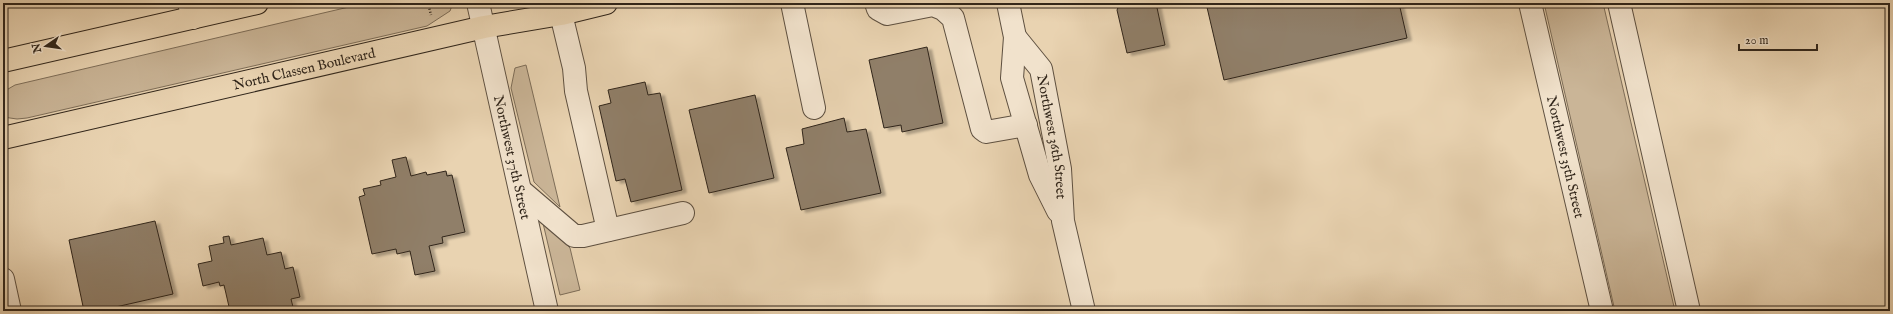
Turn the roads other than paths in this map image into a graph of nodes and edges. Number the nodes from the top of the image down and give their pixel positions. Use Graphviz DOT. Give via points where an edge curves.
graph roads {
  1 [pos="257,3"];
  2 [pos="478,3"];
  3 [pos="606,3"];
  4 [pos="792,3"];
  5 [pos="876,3"];
  6 [pos="1008,3"];
  7 [pos="1530,3"];
  8 [pos="1619,3"];
  9 [pos="191,11"];
  10 [pos="561,14"];
  11 [pos="484,27"];
  12 [pos="1016,37"];
  13 [pos="3,61"];
  14 [pos="814,108"];
  15 [pos="1026,125"];
  16 [pos="3,138"];
  17 [pos="520,190"];
  18 [pos="683,213"];
  19 [pos="1064,221"];
  20 [pos="608,230"];
  21 [pos="3,279"];
  22 [pos="10,311"];
  23 [pos="547,311"];
  24 [pos="1084,311"];
  25 [pos="1602,311"];
  26 [pos="1689,311"];
  1 -- 9 [label="main road"];
  2 -- 11 [label="street, Northwest 37th Street"];
  3 -- 10 [label="main road, North Classen Boulevard"];
  4 -- 14 [label="street"];
  5 -- 15 [label="street" via="878,9 887,14 933,5 943,8 953,18 982,129 986,132"];
  6 -- 12 [label="street, Northwest 36th Street"];
  7 -- 25 [label="street, Northwest 35th Street"];
  8 -- 26 [label="street"];
  9 -- 13 [label="main road"];
  10 -- 11 [label="main road, North Classen Boulevard"];
  10 -- 20 [label="street"];
  11 -- 16 [label="main road, North Classen Boulevard"];
  11 -- 17 [label="street, Northwest 37th Street"];
  12 -- 15 [label="street, Northwest 36th Street" via="1012,78"];
  12 -- 19 [label="street, Northwest 36th Street" via="1041,69 1060,169"];
  15 -- 19 [label="street, Northwest 36th Street" via="1040,175"];
  17 -- 20 [label="street" via="574,236"];
  17 -- 23 [label="street, Northwest 37th Street"];
  18 -- 20 [label="street"];
  19 -- 24 [label="street, Northwest 36th Street"];
  21 -- 22 [label="street"];
}
